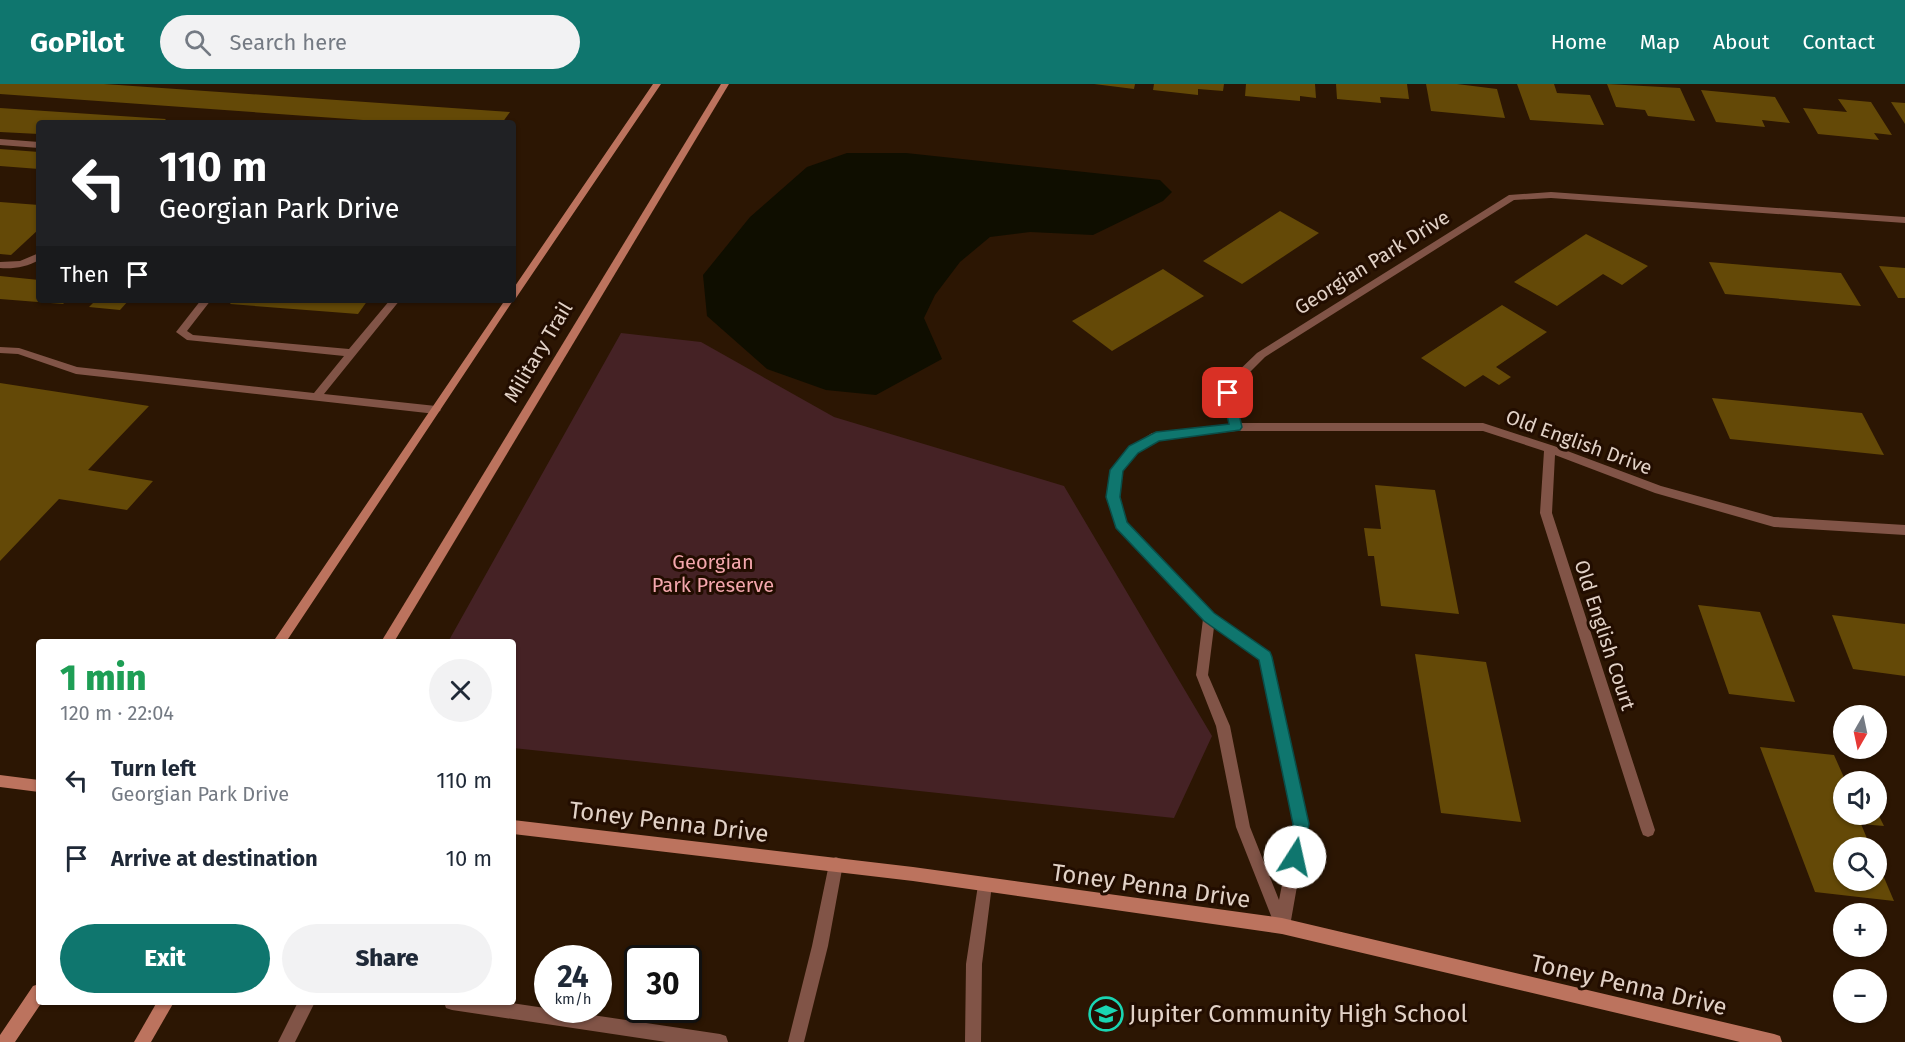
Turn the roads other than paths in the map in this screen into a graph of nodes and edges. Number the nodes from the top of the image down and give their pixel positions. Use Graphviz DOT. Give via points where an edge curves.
graph roads {
  1 [pos="657,84"];
  2 [pos="725,84"];
  3 [pos="0,142"];
  4 [pos="36,145"];
  5 [pos="1905,219"];
  6 [pos="36,258"];
  7 [pos="0,265"];
  8 [pos="516,292"];
  9 [pos="204,303"];
  10 [pos="393,303"];
  11 [pos="508,303"];
  12 [pos="0,350"];
  13 [pos="352,353"];
  14 [pos="316,397"];
  15 [pos="436,410"];
  16 [pos="1236,427"];
  17 [pos="1550,449"];
  18 [pos="1905,530"];
  19 [pos="1209,617"];
  20 [pos="281,639"];
  21 [pos="389,639"];
  22 [pos="0,781"];
  23 [pos="36,786"];
  24 [pos="516,827"];
  25 [pos="1648,830"];
  26 [pos="836,864"];
  27 [pos="985,885"];
  28 [pos="1282,926"];
  29 [pos="36,996"];
  30 [pos="164,1005"];
  31 [pos="305,1005"];
  32 [pos="472,1005"];
  33 [pos="5,1042"];
  34 [pos="142,1042"];
  35 [pos="286,1042"];
  36 [pos="720,1042"];
  37 [pos="796,1042"];
  38 [pos="973,1042"];
  39 [pos="1774,1042"];
  1 -- 8 [label="main road"];
  2 -- 21 [label="main road, Military Trail"];
  3 -- 4 [label="street"];
  5 -- 16 [label="street, Georgian Park Drive" via="1551,195 1512,197 1261,355 1228,393"];
  6 -- 7 [label="street" via="11,266"];
  9 -- 13 [label="street" via="182,332 192,338"];
  10 -- 13 [label="street"];
  11 -- 15 [label="main road"];
  12 -- 14 [label="street" via="20,351 76,370"];
  13 -- 14 [label="street"];
  14 -- 15 [label="street"];
  15 -- 20 [label="main road"];
  16 -- 17 [label="street, Old English Drive" via="1483,427"];
  16 -- 19 [label="street" via="1156,436 1134,450 1116,470 1113,497 1121,525"];
  17 -- 18 [label="street, Old English Drive" via="1659,490 1774,522"];
  17 -- 25 [label="street, Old English Court" via="1546,513"];
  19 -- 28 [label="street" via="1202,675 1223,726 1243,827"];
  19 -- 28 [label="street" via="1265,657 1301,824"];
  22 -- 23 [label="main road"];
  24 -- 26 [label="main road, Toney Penna Drive"];
  26 -- 27 [label="main road, Toney Penna Drive"];
  26 -- 37 [label="street"];
  27 -- 28 [label="main road, Toney Penna Drive"];
  27 -- 38 [label="street" via="974,964"];
  28 -- 39 [label="main road, Toney Penna Drive"];
  29 -- 33 [label="main road"];
  30 -- 34 [label="main road"];
  31 -- 35 [label="street"];
  32 -- 36 [label="street"];
}
